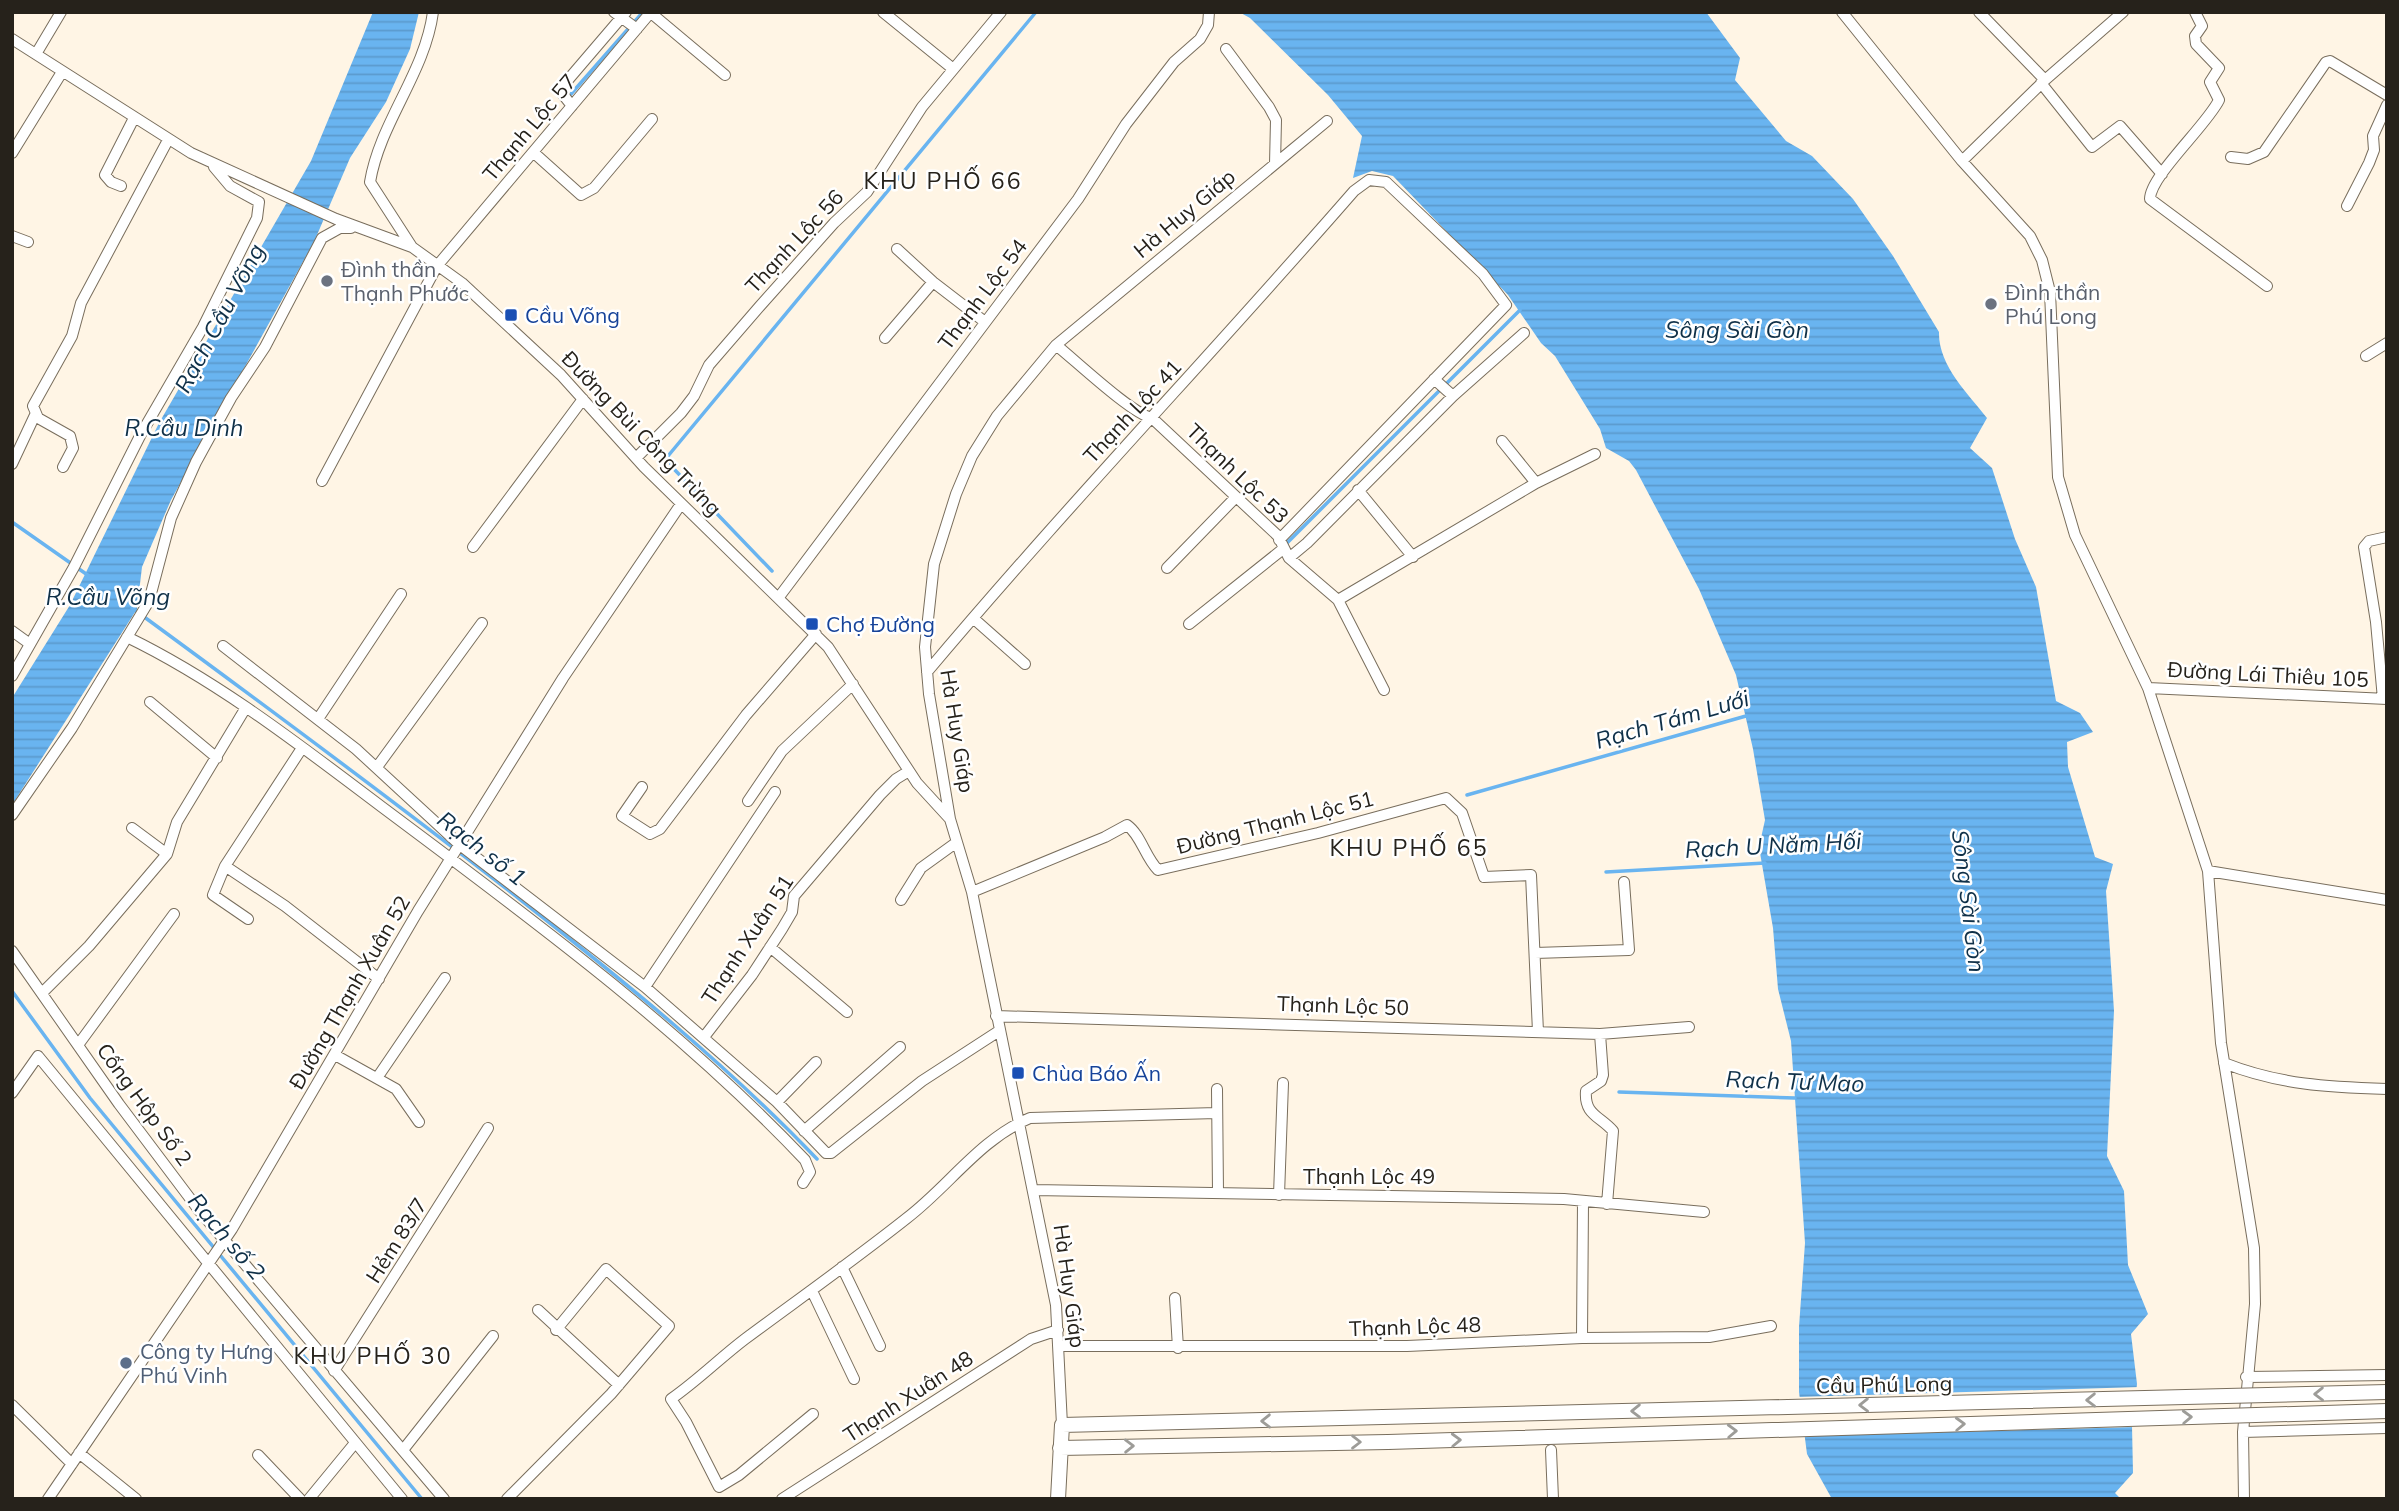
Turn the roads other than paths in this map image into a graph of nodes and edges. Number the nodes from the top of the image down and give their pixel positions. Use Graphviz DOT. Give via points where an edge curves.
graph roads {
  1 [pos="61,12"];
  2 [pos="433,12"];
  3 [pos="651,12"];
  4 [pos="884,12"];
  5 [pos="1001,12"];
  6 [pos="1209,12"];
  7 [pos="1842,12"];
  8 [pos="1979,12"];
  9 [pos="2123,12"];
  10 [pos="2195,12"];
  11 [pos="622,16"];
  12 [pos="636,29"];
  13 [pos="12,39"];
  14 [pos="1226,49"];
  15 [pos="36,54"];
  16 [pos="952,68"];
  17 [pos="62,72"];
  18 [pos="725,75"];
  19 [pos="2043,82"];
  20 [pos="2387,95"];
  21 [pos="2387,105"];
  22 [pos="572,106"];
  23 [pos="134,118"];
  24 [pos="652,119"];
  25 [pos="1327,121"];
  26 [pos="168,140"];
  27 [pos="533,152"];
  28 [pos="12,153"];
  29 [pos="2231,158"];
  30 [pos="1962,161"];
  31 [pos="210,163"];
  32 [pos="1275,164"];
  33 [pos="2162,174"];
  34 [pos="121,186"];
  35 [pos="2347,206"];
  36 [pos="361,228"];
  37 [pos="12,236"];
  38 [pos="28,242"];
  39 [pos="412,247"];
  40 [pos="897,249"];
  41 [pos="437,266"];
  42 [pos="933,282"];
  43 [pos="2267,286"];
  44 [pos="985,322"];
  45 [pos="1524,333"];
  46 [pos="885,338"];
  47 [pos="2387,343"];
  48 [pos="1056,345"];
  49 [pos="2366,356"];
  50 [pos="1435,380"];
  51 [pos="1452,395"];
  52 [pos="583,400"];
  53 [pos="35,415"];
  54 [pos="1149,417"];
  55 [pos="1502,441"];
  56 [pos="1595,454"];
  57 [pos="636,458"];
  58 [pos="12,464"];
  59 [pos="63,467"];
  60 [pos="322,481"];
  61 [pos="1536,483"];
  62 [pos="1358,490"];
  63 [pos="1236,496"];
  64 [pos="681,504"];
  65 [pos="2387,537"];
  66 [pos="473,547"];
  67 [pos="1284,549"];
  68 [pos="1413,557"];
  69 [pos="1167,568"];
  70 [pos="401,594"];
  71 [pos="779,597"];
  72 [pos="1338,600"];
  73 [pos="973,618"];
  74 [pos="482,624"];
  75 [pos="1189,624"];
  76 [pos="12,631"];
  77 [pos="816,634"];
  78 [pos="127,637"];
  79 [pos="30,644"];
  80 [pos="223,646"];
  81 [pos="1025,664"];
  82 [pos="927,672"];
  83 [pos="12,676"];
  84 [pos="853,684"];
  85 [pos="2148,688"];
  86 [pos="1384,691"];
  87 [pos="2385,699"];
  88 [pos="150,702"];
  89 [pos="245,709"];
  90 [pos="318,719"];
  91 [pos="302,748"];
  92 [pos="217,758"];
  93 [pos="377,767"];
  94 [pos="909,771"];
  95 [pos="642,786"];
  96 [pos="775,792"];
  97 [pos="748,801"];
  98 [pos="12,815"];
  99 [pos="950,819"];
  100 [pos="132,828"];
  101 [pos="957,842"];
  102 [pos="460,845"];
  103 [pos="167,854"];
  104 [pos="453,858"];
  105 [pos="225,866"];
  106 [pos="2208,871"];
  107 [pos="1624,882"];
  108 [pos="972,892"];
  109 [pos="901,900"];
  110 [pos="2387,900"];
  111 [pos="174,914"];
  112 [pos="248,919"];
  113 [pos="770,947"];
  114 [pos="12,951"];
  115 [pos="1535,953"];
  116 [pos="445,978"];
  117 [pos="379,979"];
  118 [pos="645,987"];
  119 [pos="42,993"];
  120 [pos="847,1012"];
  121 [pos="996,1016"];
  122 [pos="1689,1027"];
  123 [pos="999,1031"];
  124 [pos="1538,1032"];
  125 [pos="1600,1034"];
  126 [pos="704,1037"];
  127 [pos="78,1045"];
  128 [pos="900,1047"];
  129 [pos="335,1055"];
  130 [pos="816,1062"];
  131 [pos="2224,1063"];
  132 [pos="377,1078"];
  133 [pos="1283,1083"];
  134 [pos="1217,1089"];
  135 [pos="2387,1089"];
  136 [pos="12,1093"];
  137 [pos="777,1102"];
  138 [pos="1217,1113"];
  139 [pos="419,1122"];
  140 [pos="1020,1122"];
  141 [pos="488,1128"];
  142 [pos="804,1130"];
  143 [pos="803,1183"];
  144 [pos="1033,1190"];
  145 [pos="1218,1192"];
  146 [pos="1279,1195"];
  147 [pos="1583,1200"];
  148 [pos="1607,1204"];
  149 [pos="1704,1212"];
  150 [pos="225,1239"];
  151 [pos="209,1264"];
  152 [pos="842,1267"];
  153 [pos="812,1292"];
  154 [pos="1175,1298"];
  155 [pos="537,1310"];
  156 [pos="1771,1326"];
  157 [pos="556,1330"];
  158 [pos="1058,1330"];
  159 [pos="493,1336"];
  160 [pos="1583,1338"];
  161 [pos="880,1346"];
  162 [pos="1059,1346"];
  163 [pos="1178,1348"];
  164 [pos="334,1371"];
  165 [pos="2387,1375"];
  166 [pos="2246,1377"];
  167 [pos="855,1378"];
  168 [pos="619,1385"];
  169 [pos="2387,1392"];
  170 [pos="12,1405"];
  171 [pos="2387,1411"];
  172 [pos="813,1414"];
  173 [pos="1062,1425"];
  174 [pos="2387,1429"];
  175 [pos="2243,1432"];
  176 [pos="355,1443"];
  177 [pos="1060,1448"];
  178 [pos="403,1450"];
  179 [pos="1551,1450"];
  180 [pos="79,1453"];
  181 [pos="258,1455"];
  182 [pos="72,1464"];
  183 [pos="48,1499"];
  184 [pos="136,1499"];
  185 [pos="300,1499"];
  186 [pos="309,1499"];
  187 [pos="402,1499"];
  188 [pos="444,1499"];
  189 [pos="507,1499"];
  190 [pos="782,1499"];
  191 [pos="1058,1499"];
  192 [pos="1553,1499"];
  193 [pos="2244,1499"];
  1 -- 15 [label="street"];
  2 -- 39 [label="street" via="407,90 373,161 370,182"];
  3 -- 12 [label="street, Thạnh Lộc 57"];
  3 -- 18 [label="street"];
  4 -- 16 [label="street"];
  5 -- 16 [label="street, Thạnh Lộc 56"];
  6 -- 44 [label="street, Thạnh Lộc 54" via="1200,39 1174,62 1126,124 1077,200"];
  7 -- 30 [label="street"];
  8 -- 19 [label="street"];
  9 -- 19 [label="street"];
  10 -- 33 [label="street" via="2202,26 2196,44 2219,68 2210,82 2219,100"];
  11 -- 12 [label="street"];
  11 -- 22 [label="street" via="561,92"];
  12 -- 22 [label="street, Thạnh Lộc 57"];
  13 -- 15 [label="street, Đường Bùi Công Trừng"];
  14 -- 32 [label="street" via="1276,120"];
  15 -- 17 [label="street, Đường Bùi Công Trừng"];
  16 -- 57 [label="street, Thạnh Lộc 56" via="867,192 760,306 709,365 681,413"];
  17 -- 23 [label="street, Đường Bùi Công Trừng"];
  17 -- 28 [label="street"];
  19 -- 30 [label="street"];
  19 -- 33 [label="street" via="2092,147 2120,126"];
  20 -- 29 [label="street" via="2326,62 2264,152 2248,159"];
  21 -- 35 [label="street" via="2369,163"];
  22 -- 27 [label="street, Thạnh Lộc 57"];
  23 -- 26 [label="street, Đường Bùi Công Trừng"];
  23 -- 34 [label="street" via="105,175"];
  24 -- 27 [label="street" via="594,188 581,195"];
  25 -- 32 [label="street, Hà Huy Giáp"];
  26 -- 31 [label="street, Đường Bùi Công Trừng"];
  26 -- 53 [label="street" via="81,303 72,336 33,406"];
  27 -- 41 [label="street, Thạnh Lộc 57"];
  30 -- 85 [label="street" via="2030,236 2042,260 2050,292 2058,477 2075,535"];
  31 -- 36 [label="street, Đường Bùi Công Trừng"];
  31 -- 79 [label="street" via="230,186 260,202 257,218 203,327 141,433"];
  32 -- 48 [label="street, Hà Huy Giáp"];
  33 -- 43 [label="street" via="2150,194 2157,206"];
  36 -- 39 [label="street, Đường Bùi Công Trừng"];
  36 -- 78 [label="street" via="340,228 322,238 265,346 231,398 171,518 145,608"];
  37 -- 38 [label="street"];
  39 -- 41 [label="street, Đường Bùi Công Trừng"];
  40 -- 42 [label="street"];
  41 -- 52 [label="street, Đường Bùi Công Trừng" via="478,298"];
  41 -- 60 [label="street, Thạnh Lộc 57"];
  42 -- 44 [label="street"];
  42 -- 46 [label="street"];
  44 -- 71 [label="street, Thạnh Lộc 54"];
  45 -- 51 [label="street"];
  47 -- 49 [label="street"];
  48 -- 54 [label="street, Thạnh Lộc 53"];
  48 -- 82 [label="street, Hà Huy Giáp" via="998,416 972,456 956,494 929,589"];
  50 -- 51 [label="street"];
  50 -- 54 [label="street, Thạnh Lộc 41" via="1506,305 1483,274 1386,182 1369,180 1354,191"];
  50 -- 67 [label="street"];
  51 -- 62 [label="street"];
  52 -- 57 [label="street, Đường Bùi Công Trừng"];
  52 -- 66 [label="street"];
  53 -- 58 [label="street"];
  53 -- 59 [label="street" via="70,436 73,448"];
  54 -- 63 [label="street, Thạnh Lộc 53"];
  54 -- 73 [label="street, Thạnh Lộc 41"];
  55 -- 61 [label="street"];
  56 -- 61 [label="street"];
  57 -- 64 [label="street, Đường Bùi Công Trừng"];
  61 -- 68 [label="street"];
  62 -- 67 [label="street" via="1307,543"];
  62 -- 68 [label="street"];
  63 -- 67 [label="street, Thạnh Lộc 53"];
  63 -- 69 [label="street"];
  64 -- 71 [label="street, Đường Bùi Công Trừng"];
  64 -- 102 [label="street, Đường Thạnh Xuân 52" via="563,678"];
  65 -- 87 [label="street" via="2369,541 2364,547"];
  67 -- 72 [label="street, Thạnh Lộc 53"];
  67 -- 75 [label="street"];
  68 -- 72 [label="street"];
  70 -- 90 [label="street"];
  71 -- 77 [label="street, Đường Bùi Công Trừng"];
  72 -- 86 [label="street, Thạnh Lộc 53"];
  73 -- 81 [label="street"];
  73 -- 82 [label="street, Thạnh Lộc 41"];
  74 -- 93 [label="street"];
  76 -- 79 [label="street"];
  77 -- 84 [label="street, Đường Bùi Công Trừng"];
  77 -- 95 [label="street" via="746,715 660,829 650,834 622,816"];
  78 -- 89 [label="street" via="193,671"];
  78 -- 98 [label="street"];
  79 -- 83 [label="street"];
  80 -- 90 [label="street"];
  82 -- 99 [label="street, Hà Huy Giáp"];
  84 -- 94 [label="street, Đường Bùi Công Trừng"];
  84 -- 97 [label="street" via="782,751"];
  85 -- 87 [label="street, Đường Lái Thiêu 105"];
  85 -- 106 [label="street"];
  88 -- 92 [label="street"];
  89 -- 91 [label="street"];
  89 -- 92 [label="street"];
  90 -- 93 [label="street"];
  91 -- 104 [label="street"];
  91 -- 105 [label="street"];
  92 -- 103 [label="street" via="177,822"];
  93 -- 102 [label="street"];
  94 -- 99 [label="street, Đường Bùi Công Trừng"];
  94 -- 113 [label="street, Thạnh Xuân 51" via="880,796 794,896 792,912"];
  96 -- 118 [label="street"];
  99 -- 101 [label="street, Hà Huy Giáp"];
  100 -- 103 [label="street"];
  101 -- 108 [label="street, Hà Huy Giáp"];
  101 -- 109 [label="street" via="921,868"];
  102 -- 104 [label="street, Đường Thạnh Xuân 52"];
  102 -- 118 [label="street"];
  103 -- 119 [label="street" via="89,946"];
  104 -- 117 [label="street, Đường Thạnh Xuân 52"];
  104 -- 143 [label="street" via="639,1002 775,1128 809,1166"];
  105 -- 112 [label="street" via="213,895"];
  105 -- 117 [label="street"];
  106 -- 110 [label="street"];
  106 -- 131 [label="street"];
  107 -- 115 [label="street" via="1629,950"];
  108 -- 115 [label="street, Đường Thạnh Lộc 51" via="1126,825 1158,870 1446,798 1462,813 1484,877 1531,875"];
  108 -- 121 [label="street, Hà Huy Giáp"];
  111 -- 127 [label="street"];
  113 -- 120 [label="street"];
  113 -- 126 [label="street, Thạnh Xuân 51"];
  114 -- 119 [label="street, Cống Hộp Số 2"];
  115 -- 124 [label="street"];
  116 -- 132 [label="street"];
  117 -- 129 [label="street, Đường Thạnh Xuân 52"];
  118 -- 126 [label="street"];
  119 -- 127 [label="street, Cống Hộp Số 2"];
  121 -- 123 [label="street, Hà Huy Giáp"];
  121 -- 124 [label="street, Thạnh Lộc 50"];
  122 -- 125 [label="street, Thạnh Lộc 50"];
  123 -- 140 [label="street, Hà Huy Giáp"];
  123 -- 142 [label="street" via="922,1080 831,1153"];
  124 -- 125 [label="street, Thạnh Lộc 50"];
  125 -- 148 [label="street" via="1603,1075 1586,1091 1586,1098 1594,1119 1613,1131"];
  126 -- 137 [label="street"];
  127 -- 150 [label="street, Cống Hộp Số 2"];
  128 -- 142 [label="street"];
  129 -- 132 [label="street"];
  129 -- 150 [label="street, Đường Thạnh Xuân 52"];
  130 -- 137 [label="street"];
  131 -- 135 [label="street" via="2275,1080"];
  131 -- 166 [label="street" via="2254,1248 2255,1304"];
  132 -- 139 [label="street" via="396,1088"];
  133 -- 146 [label="street"];
  134 -- 138 [label="street"];
  136 -- 151 [label="street" via="38,1056"];
  137 -- 142 [label="street"];
  138 -- 140 [label="street" via="1030,1118"];
  138 -- 145 [label="street"];
  140 -- 144 [label="street, Hà Huy Giáp"];
  140 -- 152 [label="street" via="996,1137 909,1218"];
  141 -- 164 [label="street, Hẻm 83/7"];
  144 -- 145 [label="street, Thạnh Lộc 49"];
  144 -- 158 [label="street, Hà Huy Giáp"];
  145 -- 146 [label="street, Thạnh Lộc 49"];
  146 -- 147 [label="street, Thạnh Lộc 49"];
  147 -- 148 [label="street, Thạnh Lộc 49"];
  147 -- 160 [label="street"];
  148 -- 149 [label="street, Thạnh Lộc 49"];
  150 -- 151 [label="street, Đường Thạnh Xuân 52"];
  150 -- 164 [label="street, Cống Hộp Số 2"];
  151 -- 176 [label="street"];
  151 -- 180 [label="street, Đường Thạnh Xuân 52"];
  152 -- 153 [label="street"];
  152 -- 161 [label="street"];
  153 -- 167 [label="street"];
  153 -- 172 [label="street" via="671,1399 719,1487"];
  154 -- 163 [label="street"];
  155 -- 157 [label="street"];
  156 -- 160 [label="street, Thạnh Lộc 48" via="1710,1337"];
  157 -- 168 [label="street"];
  157 -- 168 [label="street" via="606,1269 669,1326"];
  158 -- 162 [label="street, Hà Huy Giáp"];
  158 -- 190 [label="street, Thạnh Xuân 48" via="1031,1339"];
  159 -- 178 [label="street"];
  160 -- 163 [label="street, Thạnh Lộc 48" via="1407,1346"];
  162 -- 163 [label="street, Thạnh Lộc 48"];
  162 -- 173 [label="street, Hà Huy Giáp"];
  164 -- 178 [label="street, Cống Hộp Số 2"];
  165 -- 166 [label="street"];
  166 -- 175 [label="street"];
  168 -- 189 [label="street"];
  169 -- 173 [label="main road, Cầu Phú Long, one-way, bridge"];
  170 -- 182 [label="street"];
  177 -- 171 [label="main road, Cầu Phú Long, one-way, bridge"];
  173 -- 177 [label="main road, Hà Huy Giáp"];
  174 -- 175 [label="street"];
  175 -- 193 [label="street"];
  176 -- 186 [label="street"];
  176 -- 187 [label="street"];
  177 -- 191 [label="main road, Hà Huy Giáp"];
  178 -- 188 [label="street, Cống Hộp Số 2"];
  179 -- 192 [label="street"];
  180 -- 182 [label="street, Đường Thạnh Xuân 52"];
  180 -- 184 [label="street"];
  181 -- 185 [label="street"];
  182 -- 183 [label="street, Đường Thạnh Xuân 52"];
}
